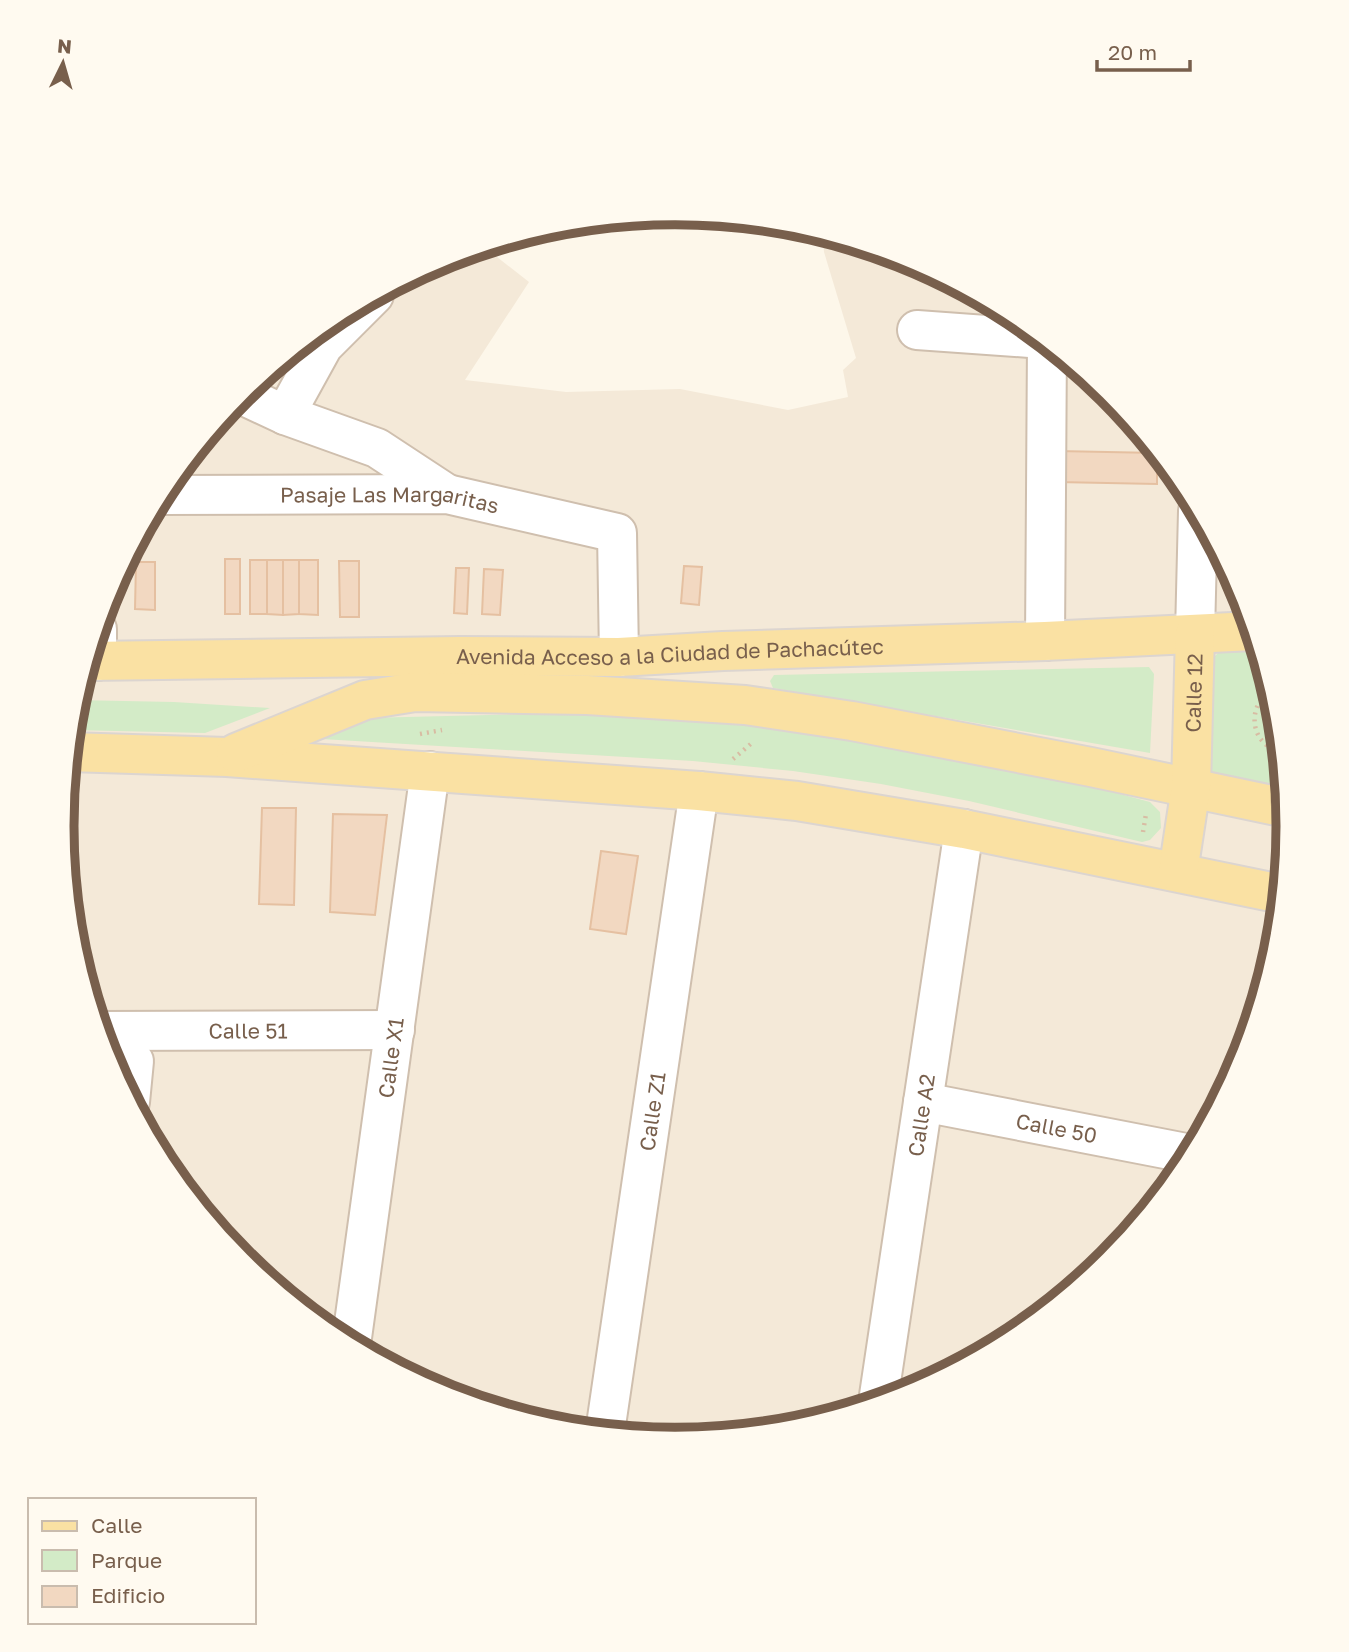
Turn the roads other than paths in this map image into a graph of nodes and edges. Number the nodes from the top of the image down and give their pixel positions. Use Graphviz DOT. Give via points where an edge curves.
graph roads {
  1 [pos="346,323"];
  2 [pos="917,330"];
  3 [pos="1023,337"];
  4 [pos="1047,355"];
  5 [pos="252,399"];
  6 [pos="285,415"];
  7 [pos="446,494"];
  8 [pos="173,495"];
  9 [pos="1198,531"];
  10 [pos="1243,631"];
  11 [pos="1195,634"];
  12 [pos="1045,641"];
  13 [pos="100,650"];
  14 [pos="619,657"];
  15 [pos="79,752"];
  16 [pos="227,757"];
  17 [pos="430,771"];
  18 [pos="1191,787"];
  19 [pos="699,791"];
  20 [pos="1275,806"];
  21 [pos="964,829"];
  22 [pos="1178,873"];
  23 [pos="1271,892"];
  24 [pos="395,1030"];
  25 [pos="110,1031"];
  26 [pos="134,1060"];
  27 [pos="132,1084"];
  28 [pos="923,1102"];
  29 [pos="1179,1152"];
  30 [pos="353,1333"];
  31 [pos="880,1390"];
  32 [pos="606,1423"];
  1 -- 6 [label="street" via="323,346"];
  2 -- 3 [label="street"];
  4 -- 12 [label="street"];
  5 -- 6 [label="street"];
  6 -- 7 [label="street" via="377,448"];
  7 -- 8 [label="street, Pasaje Las Margaritas"];
  7 -- 14 [label="street, Pasaje Las Margaritas" via="618,533"];
  9 -- 11 [label="street, Calle 12"];
  10 -- 11 [label="main road, Avenida Acceso a la Ciudad de Pachacútec"];
  11 -- 12 [label="main road, Avenida Acceso a la Ciudad de Pachacútec"];
  11 -- 18 [label="main road, Calle 12"];
  12 -- 14 [label="main road, Avenida Acceso a la Ciudad de Pachacútec"];
  13 -- 14 [label="main road, Avenida Acceso a la Ciudad de Pachacútec"];
  15 -- 16 [label="main road, Avenida Acceso a la Ciudad de Pachacútec"];
  16 -- 17 [label="main road, Avenida Acceso a la Ciudad de Pachacútec"];
  16 -- 18 [label="main road, Avenida Acceso a la Ciudad de Pachacútec" via="365,700 415,692 587,695 745,705 838,719"];
  17 -- 19 [label="main road, Avenida Acceso a la Ciudad de Pachacútec"];
  17 -- 24 [label="street, Calle X1"];
  18 -- 20 [label="main road, Avenida Acceso a la Ciudad de Pachacútec"];
  18 -- 22 [label="main road, Calle 12"];
  19 -- 21 [label="main road, Avenida Acceso a la Ciudad de Pachacútec" via="797,801"];
  19 -- 32 [label="street, Calle Z1"];
  21 -- 22 [label="main road, Avenida Acceso a la Ciudad de Pachacútec"];
  21 -- 28 [label="street, Calle A2"];
  22 -- 23 [label="main road, Avenida Acceso a la Ciudad de Pachacútec"];
  24 -- 25 [label="street, Calle 51"];
  24 -- 30 [label="street, Calle X1"];
  26 -- 27 [label="street"];
  28 -- 29 [label="street, Calle 50"];
  28 -- 31 [label="street, Calle A2"];
}
